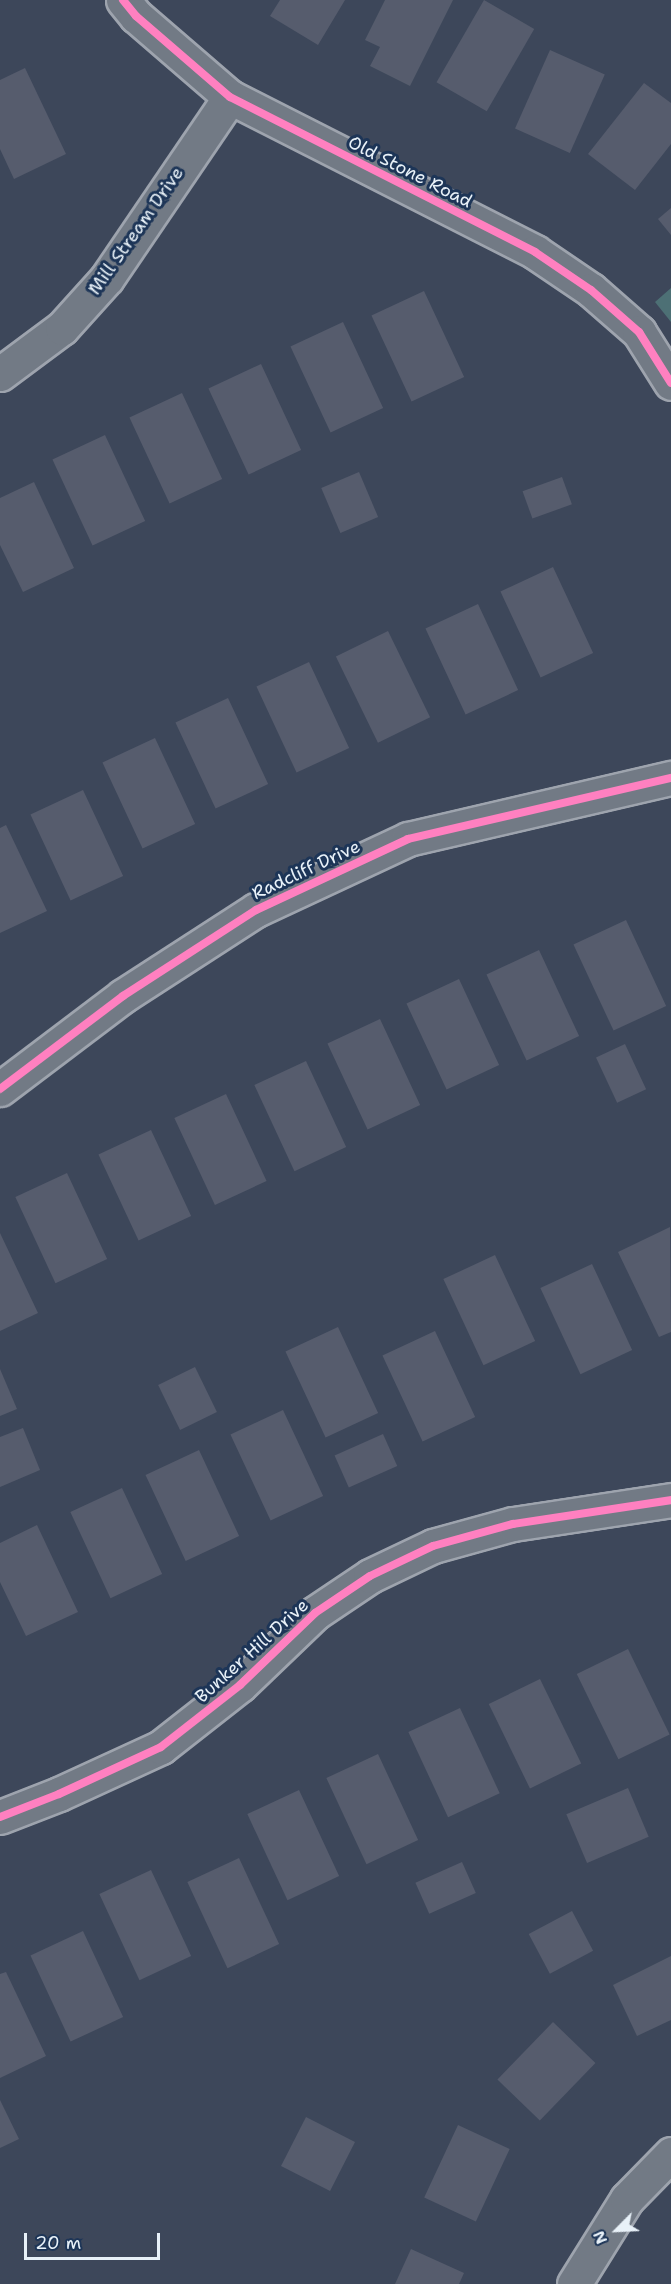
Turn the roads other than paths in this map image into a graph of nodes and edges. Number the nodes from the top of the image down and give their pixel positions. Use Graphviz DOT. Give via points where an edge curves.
graph roads {
  1 [pos="123,0"];
  2 [pos="230,97"];
  3 [pos="0,374"];
  4 [pos="671,383"];
  5 [pos="671,778"];
  6 [pos="0,1089"];
  7 [pos="671,1500"];
  8 [pos="0,1817"];
  9 [pos="671,2154"];
  10 [pos="574,2284"];
  1 -- 2 [label="street, Old Stone Road" via="136,16"];
  2 -- 3 [label="street, Mill Stream Drive" via="107,278 62,328"];
  2 -- 4 [label="street, Old Stone Road" via="535,252 591,290 639,332"];
  5 -- 6 [label="street, Radcliff Drive" via="408,838 256,910 123,996"];
  7 -- 8 [label="street, Bunker Hill Drive" via="513,1524 433,1546 370,1576 315,1613 240,1685 161,1747"];
  9 -- 10 [label="street" via="627,2199"];
}
